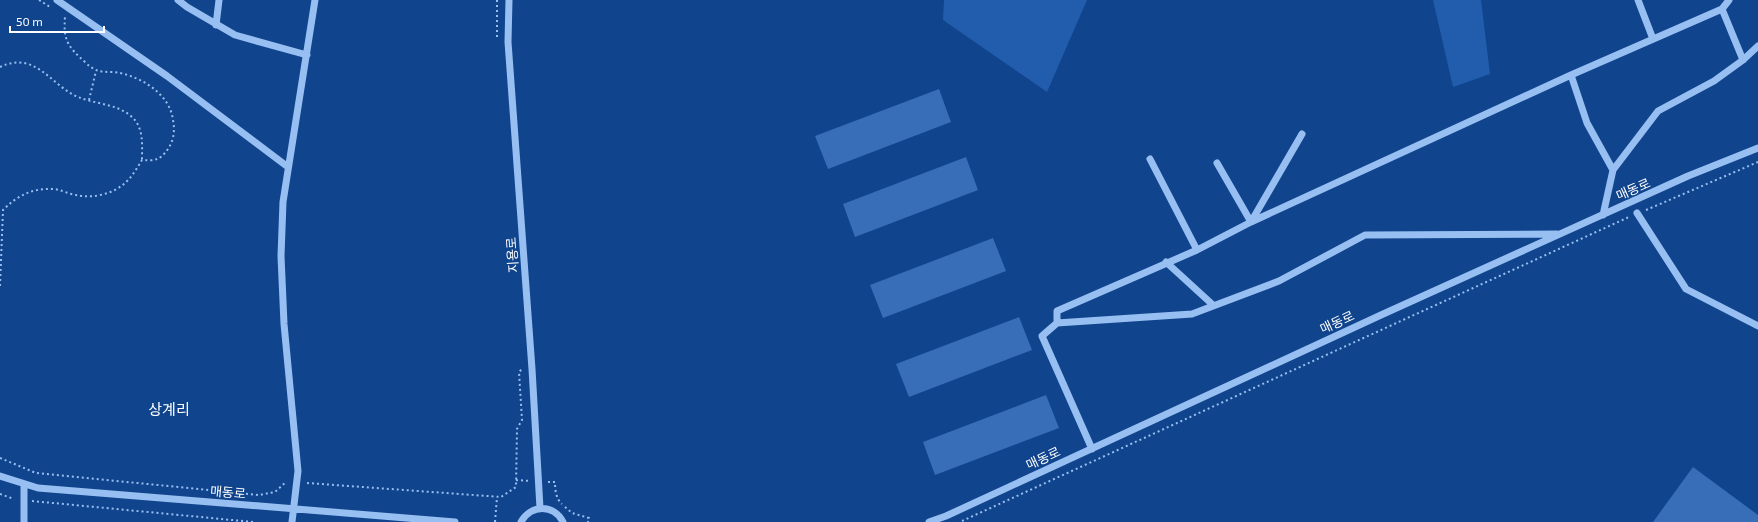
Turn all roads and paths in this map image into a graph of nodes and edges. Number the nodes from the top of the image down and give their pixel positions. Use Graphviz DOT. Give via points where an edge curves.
graph roads {
  1 [pos="57,0"];
  2 [pos="178,0"];
  3 [pos="219,0"];
  4 [pos="315,0"];
  5 [pos="497,0"];
  6 [pos="509,0"];
  7 [pos="1638,0"];
  8 [pos="1729,0"];
  9 [pos="66,6"];
  10 [pos="1722,9"];
  11 [pos="216,25"];
  12 [pos="1653,39"];
  13 [pos="497,41"];
  14 [pos="1758,46"];
  15 [pos="307,55"];
  16 [pos="1744,60"];
  17 [pos="0,67"];
  18 [pos="96,71"];
  19 [pos="1571,75"];
  20 [pos="89,100"];
  21 [pos="1302,134"];
  22 [pos="1758,148"];
  23 [pos="1150,159"];
  24 [pos="142,160"];
  25 [pos="1758,162"];
  26 [pos="1216,163"];
  27 [pos="288,167"];
  28 [pos="1613,170"];
  29 [pos="1637,213"];
  30 [pos="1603,215"];
  31 [pos="1251,222"];
  32 [pos="1561,234"];
  33 [pos="1197,250"];
  34 [pos="1166,262"];
  35 [pos="0,286"];
  36 [pos="1213,305"];
  37 [pos="1057,323"];
  38 [pos="1758,326"];
  39 [pos="523,369"];
  40 [pos="1092,449"];
  41 [pos="0,458"];
  42 [pos="0,476"];
  43 [pos="516,480"];
  44 [pos="539,481"];
  45 [pos="296,483"];
  46 [pos="24,484"];
  47 [pos="0,494"];
  48 [pos="497,497"];
  49 [pos="24,500"];
  50 [pos="540,508"];
  51 [pos="293,509"];
  52 [pos="24,522"];
  53 [pos="253,522"];
  54 [pos="292,522"];
  55 [pos="455,522"];
  56 [pos="495,522"];
  57 [pos="521,522"];
  58 [pos="563,522"];
  59 [pos="588,522"];
  60 [pos="928,522"];
  61 [pos="958,522"];
  1 -- 9 [label="street"];
  2 -- 11 [label="street"];
  3 -- 11 [label="street"];
  4 -- 15 [label="street"];
  5 -- 13 [label="path"];
  6 -- 44 [label="street, 지용로" via="508,42"];
  7 -- 12 [label="street"];
  8 -- 10 [label="street"];
  9 -- 18 [label="path" via="64,34 71,48"];
  9 -- 27 [label="street" via="168,76"];
  10 -- 12 [label="street"];
  10 -- 16 [label="street"];
  11 -- 15 [label="street" via="234,35"];
  12 -- 19 [label="street"];
  14 -- 16 [label="street"];
  15 -- 27 [label="street"];
  16 -- 28 [label="street" via="1658,111"];
  17 -- 20 [label="path" via="21,63 42,69 67,91"];
  18 -- 20 [label="path"];
  18 -- 24 [label="path" via="124,73 141,80 168,102 174,133 170,146 164,155 154,161"];
  19 -- 28 [label="street" via="1587,123"];
  19 -- 31 [label="street"];
  20 -- 24 [label="path" via="118,108 131,116 142,136"];
  21 -- 31 [label="street"];
  22 -- 30 [label="street, 매동로" via="1688,176"];
  23 -- 33 [label="street"];
  24 -- 35 [label="path" via="125,183 112,192 78,196 54,189 43,189 27,192 11,202 3,210"];
  25 -- 29 [label="path"];
  26 -- 31 [label="street"];
  27 -- 45 [label="street" via="283,202 281,256 284,324 298,472"];
  28 -- 30 [label="street"];
  29 -- 38 [label="street" via="1686,290"];
  29 -- 61 [label="path"];
  30 -- 32 [label="street, 매동로"];
  31 -- 33 [label="street"];
  32 -- 36 [label="street" via="1365,235 1279,282"];
  32 -- 40 [label="street, 매동로"];
  33 -- 34 [label="street"];
  34 -- 36 [label="street"];
  34 -- 37 [label="street" via="1058,311"];
  36 -- 37 [label="street" via="1192,314"];
  37 -- 40 [label="street" via="1042,336"];
  39 -- 43 [label="path" via="519,372 522,420 517,429"];
  40 -- 60 [label="street, 매동로"];
  41 -- 45 [label="path" via="36,472 259,495 275,492 284,482"];
  42 -- 46 [label="street, 매동로"];
  43 -- 44 [label="path"];
  43 -- 48 [label="path" via="516,487"];
  44 -- 50 [label="street, 지용로"];
  44 -- 59 [label="path" via="555,482 558,501 572,512 589,518"];
  45 -- 48 [label="path"];
  45 -- 51 [label="street"];
  46 -- 49 [label="street"];
  46 -- 51 [label="street, 매동로" via="38,488"];
  47 -- 49 [label="path"];
  48 -- 56 [label="path"];
  49 -- 52 [label="street"];
  49 -- 53 [label="path"];
  50 -- 57 [label="street" via="529,512"];
  50 -- 58 [label="street" via="555,512"];
  51 -- 54 [label="street"];
  51 -- 55 [label="street, 매동로"];
}
